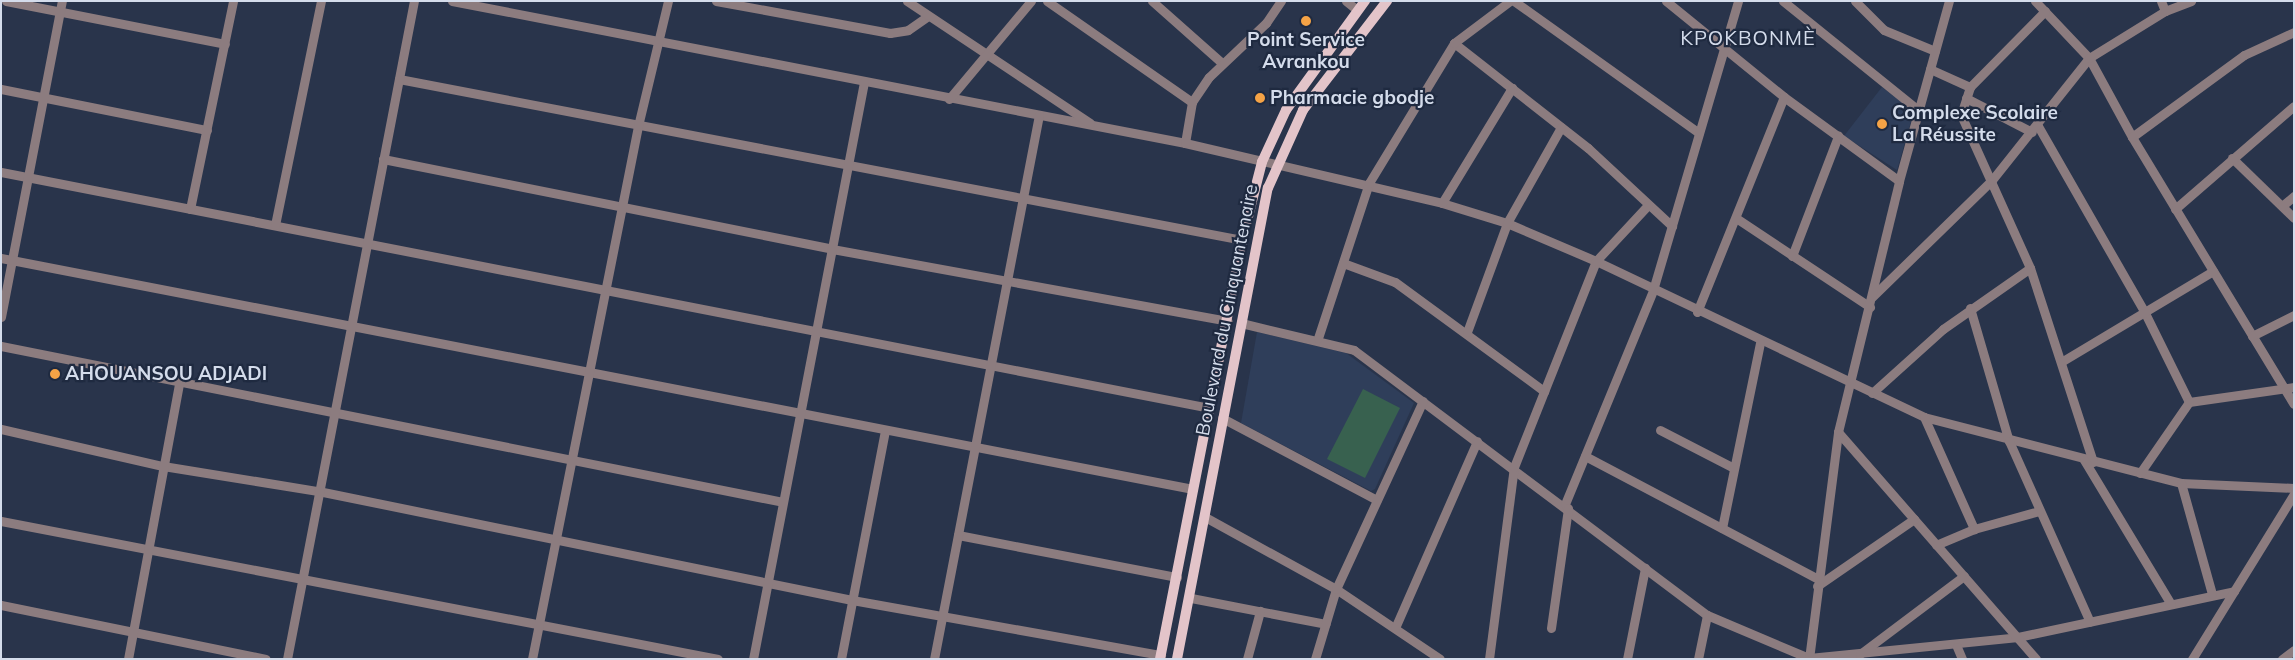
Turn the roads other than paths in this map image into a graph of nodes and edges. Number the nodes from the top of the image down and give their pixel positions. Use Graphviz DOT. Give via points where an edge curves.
graph roads {
  1 [pos="6,1"];
  2 [pos="62,1"];
  3 [pos="233,1"];
  4 [pos="321,1"];
  5 [pos="414,1"];
  6 [pos="452,1"];
  7 [pos="668,1"];
  8 [pos="716,1"];
  9 [pos="908,1"];
  10 [pos="1031,1"];
  11 [pos="1047,1"];
  12 [pos="1152,1"];
  13 [pos="1281,1"];
  14 [pos="1346,1"];
  15 [pos="1365,1"];
  16 [pos="1387,1"];
  17 [pos="1512,1"];
  18 [pos="1666,1"];
  19 [pos="1738,1"];
  20 [pos="1783,1"];
  21 [pos="1855,1"];
  22 [pos="1949,1"];
  23 [pos="2034,1"];
  24 [pos="2161,1"];
  25 [pos="2192,1"];
  26 [pos="1357,10"];
  27 [pos="2044,11"];
  28 [pos="2165,11"];
  29 [pos="60,12"];
  30 [pos="928,16"];
  31 [pos="2294,32"];
  32 [pos="656,41"];
  33 [pos="1454,43"];
  34 [pos="224,44"];
  35 [pos="1725,46"];
  36 [pos="1935,51"];
  37 [pos="985,53"];
  38 [pos="2089,58"];
  39 [pos="1222,63"];
  40 [pos="1930,69"];
  41 [pos="399,79"];
  42 [pos="864,82"];
  43 [pos="1970,87"];
  44 [pos="1512,88"];
  45 [pos="1,89"];
  46 [pos="44,97"];
  47 [pos="1784,97"];
  48 [pos="1966,98"];
  49 [pos="950,99"];
  50 [pos="1192,102"];
  51 [pos="2294,106"];
  52 [pos="1918,110"];
  53 [pos="1039,115"];
  54 [pos="1092,125"];
  55 [pos="638,126"];
  56 [pos="1561,127"];
  57 [pos="2035,129"];
  58 [pos="206,130"];
  59 [pos="1699,133"];
  60 [pos="1838,136"];
  61 [pos="2132,138"];
  62 [pos="1185,143"];
  63 [pos="383,158"];
  64 [pos="2232,158"];
  65 [pos="1262,162"];
  66 [pos="848,164"];
  67 [pos="1276,165"];
  68 [pos="1,172"];
  69 [pos="28,177"];
  70 [pos="1992,180"];
  71 [pos="1899,181"];
  72 [pos="1369,184"];
  73 [pos="2294,196"];
  74 [pos="1024,199"];
  75 [pos="1442,203"];
  76 [pos="1648,205"];
  77 [pos="2282,206"];
  78 [pos="622,208"];
  79 [pos="190,209"];
  80 [pos="2175,209"];
  81 [pos="1736,218"];
  82 [pos="2294,218"];
  83 [pos="1507,223"];
  84 [pos="275,226"];
  85 [pos="1672,226"];
  86 [pos="1242,240"];
  87 [pos="366,243"];
  88 [pos="832,249"];
  89 [pos="1792,256"];
  90 [pos="1,258"];
  91 [pos="12,260"];
  92 [pos="1596,261"];
  93 [pos="1342,263"];
  94 [pos="2030,268"];
  95 [pos="2213,271"];
  96 [pos="1007,282"];
  97 [pos="605,290"];
  98 [pos="1653,290"];
  99 [pos="1872,297"];
  100 [pos="1870,308"];
  101 [pos="1970,308"];
  102 [pos="1697,312"];
  103 [pos="2145,313"];
  104 [pos="2294,315"];
  105 [pos="1,317"];
  106 [pos="1227,321"];
  107 [pos="1241,323"];
  108 [pos="350,326"];
  109 [pos="816,331"];
  110 [pos="1467,332"];
  111 [pos="2252,336"];
  112 [pos="1318,338"];
  113 [pos="1760,343"];
  114 [pos="1,346"];
  115 [pos="2061,362"];
  116 [pos="992,365"];
  117 [pos="588,372"];
  118 [pos="179,382"];
  119 [pos="1852,385"];
  120 [pos="2294,386"];
  121 [pos="1544,391"];
  122 [pos="2285,391"];
  123 [pos="1872,393"];
  124 [pos="1423,401"];
  125 [pos="2189,402"];
  126 [pos="2294,404"];
  127 [pos="1209,408"];
  128 [pos="333,412"];
  129 [pos="800,413"];
  130 [pos="1924,417"];
  131 [pos="1222,418"];
  132 [pos="1,429"];
  133 [pos="886,430"];
  134 [pos="1660,430"];
  135 [pos="1838,432"];
  136 [pos="1477,441"];
  137 [pos="2009,441"];
  138 [pos="975,447"];
  139 [pos="1585,456"];
  140 [pos="570,458"];
  141 [pos="2089,461"];
  142 [pos="163,466"];
  143 [pos="1514,467"];
  144 [pos="1734,468"];
  145 [pos="2140,473"];
  146 [pos="2180,483"];
  147 [pos="2294,488"];
  148 [pos="1193,489"];
  149 [pos="318,491"];
  150 [pos="2294,494"];
  151 [pos="1377,500"];
  152 [pos="783,502"];
  153 [pos="1566,506"];
  154 [pos="2039,510"];
  155 [pos="1206,518"];
  156 [pos="1914,519"];
  157 [pos="1,521"];
  158 [pos="1722,528"];
  159 [pos="1974,529"];
  160 [pos="958,535"];
  161 [pos="554,542"];
  162 [pos="1936,544"];
  163 [pos="148,549"];
  164 [pos="1645,568"];
  165 [pos="1964,576"];
  166 [pos="1177,577"];
  167 [pos="302,579"];
  168 [pos="1817,582"];
  169 [pos="767,583"];
  170 [pos="1336,589"];
  171 [pos="2234,591"];
  172 [pos="2212,594"];
  173 [pos="1190,598"];
  174 [pos="852,600"];
  175 [pos="2171,604"];
  176 [pos="1,605"];
  177 [pos="1260,611"];
  178 [pos="1708,615"];
  179 [pos="942,616"];
  180 [pos="2090,622"];
  181 [pos="538,624"];
  182 [pos="1326,624"];
  183 [pos="1395,628"];
  184 [pos="1551,628"];
  185 [pos="133,631"];
  186 [pos="2018,638"];
  187 [pos="1957,647"];
  188 [pos="2294,650"];
  189 [pos="1860,654"];
  190 [pos="1905,654"];
  191 [pos="1160,657"];
  192 [pos="1809,658"];
  193 [pos="128,659"];
  194 [pos="266,659"];
  195 [pos="287,659"];
  196 [pos="532,659"];
  197 [pos="718,659"];
  198 [pos="752,659"];
  199 [pos="841,659"];
  200 [pos="934,659"];
  201 [pos="1177,659"];
  202 [pos="1247,659"];
  203 [pos="1315,659"];
  204 [pos="1440,659"];
  205 [pos="1489,659"];
  206 [pos="1627,659"];
  207 [pos="1698,659"];
  208 [pos="1962,659"];
  209 [pos="2036,659"];
  210 [pos="2192,659"];
  211 [pos="2282,659"];
  1 -- 29 [label="street"];
  2 -- 29 [label="street"];
  3 -- 34 [label="street"];
  4 -- 84 [label="street"];
  5 -- 41 [label="street"];
  6 -- 32 [label="street"];
  7 -- 32 [label="street"];
  8 -- 30 [label="street" via="890,32 908,30"];
  9 -- 30 [label="street"];
  10 -- 37 [label="street"];
  11 -- 50 [label="street"];
  12 -- 39 [label="street"];
  13 -- 39 [label="street" via="1266,23"];
  14 -- 26 [label="street"];
  15 -- 26 [label="main road, Boulevard du Cinquantenaire"];
  16 -- 67 [label="main road, Boulevard du Cinquantenaire" via="1303,110"];
  17 -- 33 [label="street"];
  17 -- 59 [label="street"];
  18 -- 35 [label="street"];
  19 -- 35 [label="street"];
  20 -- 52 [label="street"];
  21 -- 36 [label="street" via="1884,30"];
  22 -- 36 [label="street"];
  23 -- 27 [label="street"];
  24 -- 28 [label="street"];
  25 -- 28 [label="street"];
  26 -- 65 [label="main road, Boulevard du Cinquantenaire" via="1286,110"];
  27 -- 38 [label="street"];
  27 -- 43 [label="street"];
  28 -- 38 [label="street"];
  29 -- 34 [label="street"];
  29 -- 46 [label="street"];
  30 -- 37 [label="street"];
  31 -- 61 [label="street" via="2244,55"];
  32 -- 42 [label="street"];
  32 -- 55 [label="street"];
  33 -- 44 [label="street"];
  33 -- 72 [label="street"];
  34 -- 58 [label="street"];
  35 -- 47 [label="street"];
  35 -- 59 [label="street"];
  36 -- 40 [label="street"];
  37 -- 49 [label="street"];
  37 -- 54 [label="street"];
  38 -- 57 [label="street"];
  38 -- 61 [label="street"];
  39 -- 50 [label="street"];
  40 -- 43 [label="street"];
  40 -- 52 [label="street"];
  41 -- 55 [label="street"];
  41 -- 63 [label="street"];
  42 -- 49 [label="street"];
  42 -- 66 [label="street"];
  43 -- 48 [label="street"];
  44 -- 56 [label="street"];
  44 -- 75 [label="street"];
  45 -- 46 [label="street"];
  46 -- 58 [label="street"];
  46 -- 69 [label="street"];
  47 -- 60 [label="street"];
  47 -- 81 [label="street"];
  48 -- 57 [label="street"];
  48 -- 70 [label="street" via="1961,115 1964,130"];
  49 -- 53 [label="street"];
  50 -- 62 [label="street"];
  51 -- 64 [label="street"];
  52 -- 71 [label="street"];
  53 -- 54 [label="street"];
  53 -- 74 [label="street"];
  54 -- 62 [label="street"];
  55 -- 66 [label="street"];
  55 -- 78 [label="street"];
  56 -- 76 [label="street"];
  56 -- 83 [label="street"];
  57 -- 70 [label="street"];
  57 -- 103 [label="street"];
  58 -- 79 [label="street"];
  59 -- 85 [label="street"];
  60 -- 71 [label="street"];
  60 -- 89 [label="street"];
  61 -- 80 [label="street"];
  62 -- 65 [label="street"];
  63 -- 78 [label="street"];
  63 -- 87 [label="street"];
  64 -- 77 [label="street"];
  64 -- 80 [label="street"];
  65 -- 67 [label="street"];
  65 -- 86 [label="main road, Boulevard du Cinquantenaire"];
  66 -- 74 [label="street"];
  66 -- 88 [label="street"];
  67 -- 72 [label="street"];
  67 -- 107 [label="main road, Boulevard du Cinquantenaire"];
  68 -- 69 [label="street"];
  69 -- 79 [label="street"];
  69 -- 91 [label="street"];
  70 -- 94 [label="street"];
  70 -- 99 [label="street"];
  71 -- 99 [label="street"];
  72 -- 75 [label="street"];
  72 -- 93 [label="street"];
  73 -- 77 [label="street"];
  74 -- 86 [label="street"];
  74 -- 96 [label="street"];
  75 -- 83 [label="street"];
  76 -- 85 [label="street"];
  76 -- 92 [label="street"];
  77 -- 82 [label="street"];
  78 -- 88 [label="street"];
  78 -- 97 [label="street"];
  79 -- 84 [label="street"];
  80 -- 95 [label="street"];
  81 -- 89 [label="street"];
  81 -- 102 [label="street"];
  83 -- 92 [label="street"];
  83 -- 110 [label="street"];
  84 -- 87 [label="street"];
  85 -- 98 [label="street"];
  86 -- 106 [label="main road, Boulevard du Cinquantenaire"];
  87 -- 97 [label="street"];
  87 -- 108 [label="street"];
  88 -- 96 [label="street"];
  88 -- 109 [label="street"];
  89 -- 100 [label="street"];
  90 -- 91 [label="street"];
  91 -- 105 [label="street"];
  91 -- 108 [label="street"];
  92 -- 98 [label="street"];
  92 -- 121 [label="street"];
  93 -- 110 [label="street" via="1395,282"];
  93 -- 112 [label="street"];
  94 -- 101 [label="street"];
  94 -- 115 [label="street"];
  95 -- 103 [label="street"];
  95 -- 111 [label="street"];
  96 -- 106 [label="street"];
  96 -- 116 [label="street"];
  97 -- 109 [label="street"];
  97 -- 117 [label="street"];
  98 -- 102 [label="street"];
  98 -- 139 [label="street"];
  99 -- 100 [label="street"];
  100 -- 119 [label="street"];
  101 -- 123 [label="street"];
  101 -- 137 [label="street"];
  102 -- 113 [label="street"];
  103 -- 115 [label="street"];
  103 -- 125 [label="street"];
  104 -- 111 [label="street"];
  106 -- 127 [label="main road, Boulevard du Cinquantenaire"];
  107 -- 112 [label="street"];
  107 -- 131 [label="main road, Boulevard du Cinquantenaire"];
  108 -- 117 [label="street"];
  108 -- 128 [label="street"];
  109 -- 116 [label="street"];
  109 -- 129 [label="street"];
  110 -- 121 [label="street"];
  111 -- 122 [label="street"];
  112 -- 124 [label="street" via="1354,350"];
  113 -- 119 [label="street"];
  113 -- 144 [label="street"];
  114 -- 118 [label="street"];
  115 -- 141 [label="street"];
  116 -- 127 [label="street"];
  116 -- 138 [label="street"];
  117 -- 129 [label="street"];
  117 -- 140 [label="street"];
  118 -- 128 [label="street"];
  118 -- 142 [label="street"];
  119 -- 123 [label="street"];
  119 -- 135 [label="street"];
  120 -- 122 [label="street"];
  121 -- 143 [label="street"];
  122 -- 125 [label="street"];
  122 -- 126 [label="street"];
  123 -- 130 [label="street"];
  124 -- 136 [label="street"];
  124 -- 151 [label="street"];
  125 -- 145 [label="street"];
  127 -- 148 [label="main road, Boulevard du Cinquantenaire"];
  128 -- 140 [label="street"];
  128 -- 149 [label="street"];
  129 -- 133 [label="street"];
  129 -- 152 [label="street"];
  130 -- 137 [label="street"];
  130 -- 159 [label="street"];
  131 -- 151 [label="street"];
  131 -- 155 [label="main road, Boulevard du Cinquantenaire"];
  132 -- 142 [label="street"];
  133 -- 138 [label="street"];
  133 -- 174 [label="street"];
  134 -- 144 [label="street"];
  135 -- 156 [label="street"];
  135 -- 168 [label="street"];
  136 -- 143 [label="street"];
  136 -- 183 [label="street"];
  137 -- 141 [label="street"];
  137 -- 154 [label="street"];
  138 -- 148 [label="street"];
  138 -- 160 [label="street"];
  139 -- 153 [label="street"];
  139 -- 158 [label="street"];
  140 -- 152 [label="street"];
  140 -- 161 [label="street"];
  141 -- 145 [label="street"];
  141 -- 175 [label="street"];
  142 -- 149 [label="street"];
  142 -- 163 [label="street"];
  143 -- 153 [label="street"];
  143 -- 205 [label="street"];
  144 -- 158 [label="street"];
  145 -- 146 [label="street"];
  146 -- 147 [label="street"];
  146 -- 172 [label="street"];
  148 -- 166 [label="main road, Boulevard du Cinquantenaire"];
  149 -- 161 [label="street"];
  149 -- 167 [label="street"];
  150 -- 171 [label="street"];
  151 -- 170 [label="street"];
  152 -- 169 [label="street"];
  153 -- 164 [label="street"];
  153 -- 184 [label="street"];
  154 -- 159 [label="street"];
  154 -- 180 [label="street"];
  155 -- 170 [label="street"];
  155 -- 173 [label="main road, Boulevard du Cinquantenaire"];
  156 -- 162 [label="street"];
  156 -- 168 [label="street"];
  157 -- 163 [label="street"];
  158 -- 168 [label="street"];
  159 -- 162 [label="street"];
  160 -- 166 [label="street"];
  160 -- 179 [label="street"];
  161 -- 169 [label="street"];
  161 -- 181 [label="street"];
  162 -- 165 [label="street"];
  163 -- 167 [label="street"];
  163 -- 185 [label="street"];
  164 -- 178 [label="street"];
  164 -- 206 [label="street"];
  165 -- 186 [label="street"];
  165 -- 189 [label="street"];
  166 -- 191 [label="main road, Boulevard du Cinquantenaire"];
  167 -- 181 [label="street"];
  167 -- 195 [label="street"];
  168 -- 192 [label="street"];
  169 -- 174 [label="street"];
  169 -- 198 [label="street"];
  170 -- 182 [label="street"];
  170 -- 183 [label="street"];
  171 -- 172 [label="street"];
  171 -- 210 [label="street"];
  172 -- 175 [label="street"];
  173 -- 177 [label="street"];
  173 -- 201 [label="main road, Boulevard du Cinquantenaire"];
  174 -- 179 [label="street"];
  174 -- 199 [label="street"];
  175 -- 180 [label="street"];
  176 -- 185 [label="street"];
  177 -- 182 [label="street"];
  177 -- 202 [label="street"];
  178 -- 192 [label="street"];
  178 -- 207 [label="street"];
  179 -- 191 [label="street"];
  179 -- 200 [label="street"];
  180 -- 186 [label="street"];
  181 -- 196 [label="street"];
  181 -- 197 [label="street"];
  182 -- 203 [label="street"];
  183 -- 204 [label="street"];
  185 -- 193 [label="street"];
  185 -- 194 [label="street"];
  186 -- 187 [label="street"];
  186 -- 209 [label="street"];
  187 -- 190 [label="street"];
  187 -- 208 [label="street"];
  188 -- 211 [label="street"];
  189 -- 190 [label="street"];
  189 -- 192 [label="street"];
}
